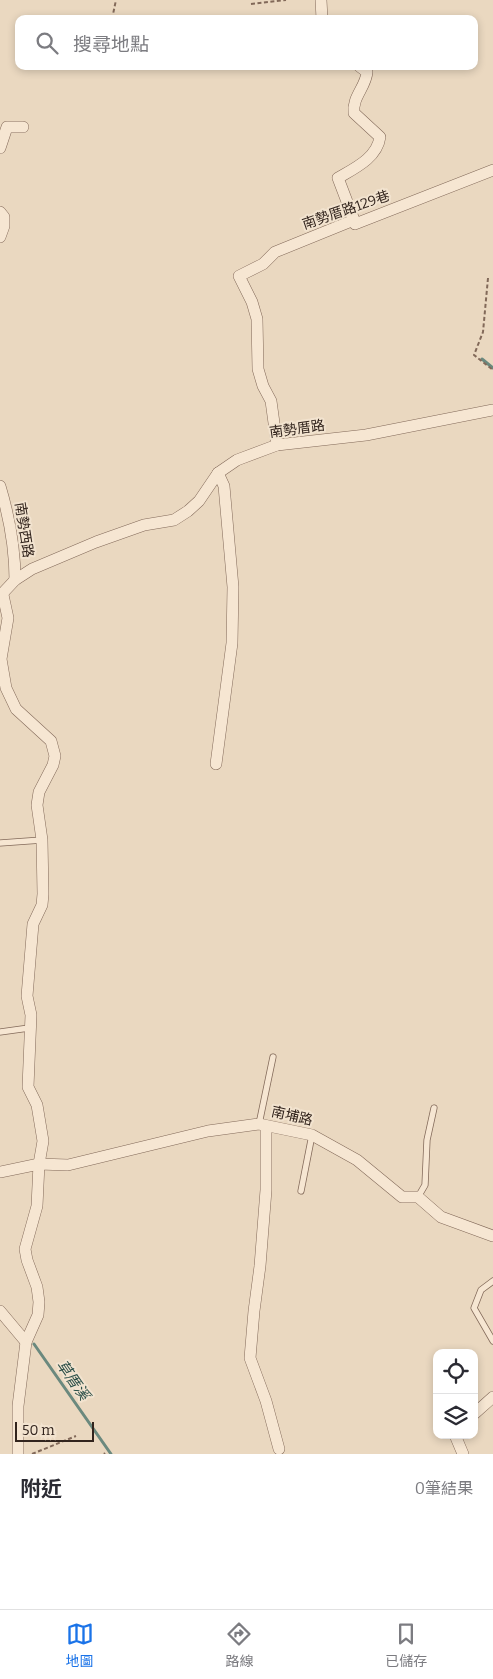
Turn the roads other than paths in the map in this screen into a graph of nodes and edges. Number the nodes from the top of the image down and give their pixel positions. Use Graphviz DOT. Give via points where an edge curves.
graph roads {
  1 [pos="321,0"];
  2 [pos="322,15"];
  3 [pos="364,70"];
  4 [pos="23,127"];
  5 [pos="0,148"];
  6 [pos="493,170"];
  7 [pos="0,212"];
  8 [pos="354,220"];
  9 [pos="0,237"];
  10 [pos="493,410"];
  11 [pos="277,445"];
  12 [pos="218,473"];
  13 [pos="0,486"];
  14 [pos="15,580"];
  15 [pos="1,595"];
  16 [pos="216,764"];
  17 [pos="42,840"];
  18 [pos="0,843"];
  19 [pos="29,1028"];
  20 [pos="0,1032"];
  21 [pos="273,1056"];
  22 [pos="434,1108"];
  23 [pos="263,1125"];
  24 [pos="312,1135"];
  25 [pos="39,1164"];
  26 [pos="0,1172"];
  27 [pos="301,1191"];
  28 [pos="418,1197"];
  29 [pos="493,1236"];
  30 [pos="493,1281"];
  31 [pos="0,1311"];
  32 [pos="493,1341"];
  33 [pos="26,1342"];
  34 [pos="493,1397"];
  35 [pos="478,1410"];
  36 [pos="457,1439"];
  37 [pos="279,1449"];
  38 [pos="18,1454"];
  39 [pos="463,1454"];
  1 -- 2 [label="street"];
  3 -- 8 [label="street" via="366,78 353,105 354,114 380,137 379,147 361,165 338,178"];
  4 -- 5 [label="street" via="7,127"];
  6 -- 8 [label="street, 南勢厝路129巷" via="356,224"];
  7 -- 9 [label="street" via="4,226"];
  8 -- 11 [label="street, 南勢厝路129巷" via="275,252 263,264 238,276 252,302 256,319 258,369 271,401"];
  10 -- 11 [label="street, 南勢厝路" via="366,435"];
  11 -- 12 [label="street, 南勢厝路" via="237,460"];
  12 -- 14 [label="street, 南勢厝路" via="199,501 174,520 144,525 96,542 32,569"];
  12 -- 16 [label="street" via="224,486 233,597 232,642"];
  13 -- 14 [label="street, 南勢西路" via="15,561"];
  14 -- 15 [label="street, 南勢厝路"];
  15 -- 17 [label="street" via="8,618 1,659 6,688 16,709 50,741 55,756 39,792 37,805"];
  17 -- 18 [label="lane"];
  17 -- 19 [label="street" via="42,905 33,924 26,996"];
  19 -- 20 [label="lane"];
  19 -- 25 [label="street" via="28,1087 37,1105 43,1142"];
  21 -- 23 [label="lane"];
  22 -- 28 [label="lane" via="427,1140 425,1184"];
  23 -- 24 [label="street, 南埔路"];
  23 -- 25 [label="street, 南埔路" via="208,1131 68,1165"];
  23 -- 37 [label="street" via="266,1190 250,1358"];
  24 -- 27 [label="lane"];
  24 -- 28 [label="street, 南埔路" via="357,1160 402,1197"];
  25 -- 26 [label="street, 南埔路"];
  25 -- 33 [label="street" via="36,1206 25,1249 39,1308"];
  28 -- 29 [label="street, 南埔路" via="441,1218"];
  30 -- 32 [label="lane" via="481,1290 474,1308"];
  31 -- 33 [label="street"];
  33 -- 38 [label="street" via="18,1406"];
  34 -- 35 [label="street"];
  36 -- 39 [label="street"];
}
